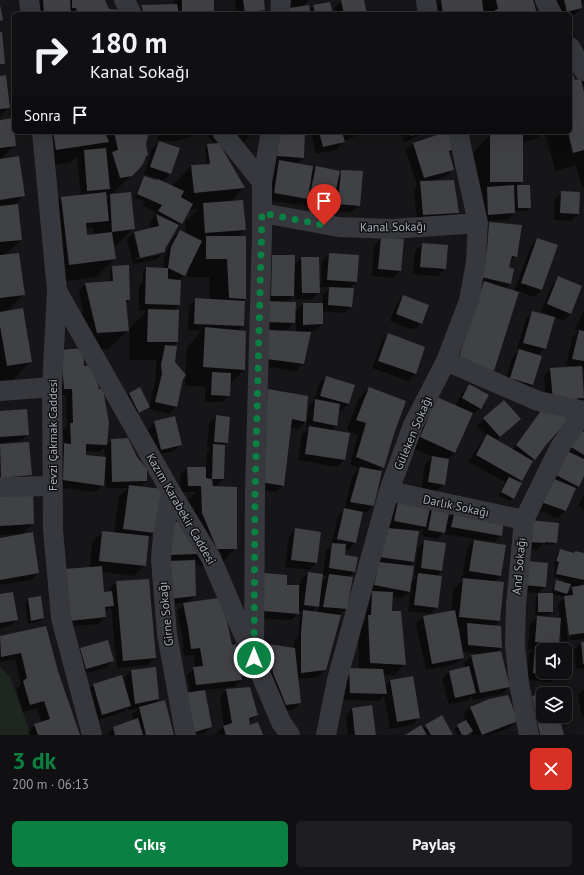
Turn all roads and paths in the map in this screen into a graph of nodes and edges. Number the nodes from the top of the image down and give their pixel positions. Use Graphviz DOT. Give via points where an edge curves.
graph roads {
  1 [pos="29,0"];
  2 [pos="124,0"];
  3 [pos="281,0"];
  4 [pos="426,0"];
  5 [pos="545,0"];
  6 [pos="31,12"];
  7 [pos="131,12"];
  8 [pos="280,12"];
  9 [pos="428,12"];
  10 [pos="551,12"];
  11 [pos="572,50"];
  12 [pos="584,71"];
  13 [pos="42,134"];
  14 [pos="224,134"];
  15 [pos="271,134"];
  16 [pos="458,134"];
  17 [pos="262,182"];
  18 [pos="262,213"];
  19 [pos="478,223"];
  20 [pos="57,291"];
  21 [pos="446,361"];
  22 [pos="52,387"];
  23 [pos="0,392"];
  24 [pos="584,411"];
  25 [pos="52,486"];
  26 [pos="0,487"];
  27 [pos="389,491"];
  28 [pos="171,492"];
  29 [pos="524,520"];
  30 [pos="254,658"];
  31 [pos="92,735"];
  32 [pos="186,735"];
  33 [pos="290,735"];
  34 [pos="326,735"];
  35 [pos="529,735"];
  1 -- 6 [label="street"];
  2 -- 7 [label="street"];
  3 -- 8 [label="street"];
  4 -- 9 [label="street"];
  5 -- 10 [label="street"];
  11 -- 12 [label="street"];
  13 -- 20 [label="street, Fevzi Çakmak Caddesi"];
  14 -- 17 [label="street"];
  15 -- 17 [label="street"];
  16 -- 19 [label="street, Güleken Sokağı"];
  17 -- 18 [label="street"];
  18 -- 19 [label="street, Kanal Sokağı" via="340,228 392,229"];
  18 -- 30 [label="street"];
  19 -- 21 [label="street, Güleken Sokağı" via="476,262 469,301"];
  20 -- 22 [label="street, Fevzi Çakmak Caddesi"];
  20 -- 28 [label="street, Kazım Karabekir Caddesi"];
  21 -- 24 [label="street" via="538,401"];
  21 -- 27 [label="street, Güleken Sokağı" via="414,425"];
  22 -- 23 [label="street"];
  22 -- 25 [label="street, Fevzi Çakmak Caddesi"];
  24 -- 29 [label="street, And Sokağı" via="560,447"];
  25 -- 26 [label="street"];
  25 -- 31 [label="street, Fevzi Çakmak Caddesi" via="61,618"];
  27 -- 29 [label="street, Darlık Sokağı"];
  27 -- 34 [label="street, Güleken Sokağı" via="337,680"];
  28 -- 30 [label="street, Kazım Karabekir Caddesi" via="211,558"];
  28 -- 32 [label="street, Girne Sokağı" via="161,559 167,634"];
  29 -- 35 [label="street, And Sokağı" via="515,645"];
  30 -- 33 [label="street, Kazım Karabekir Caddesi"];
}
